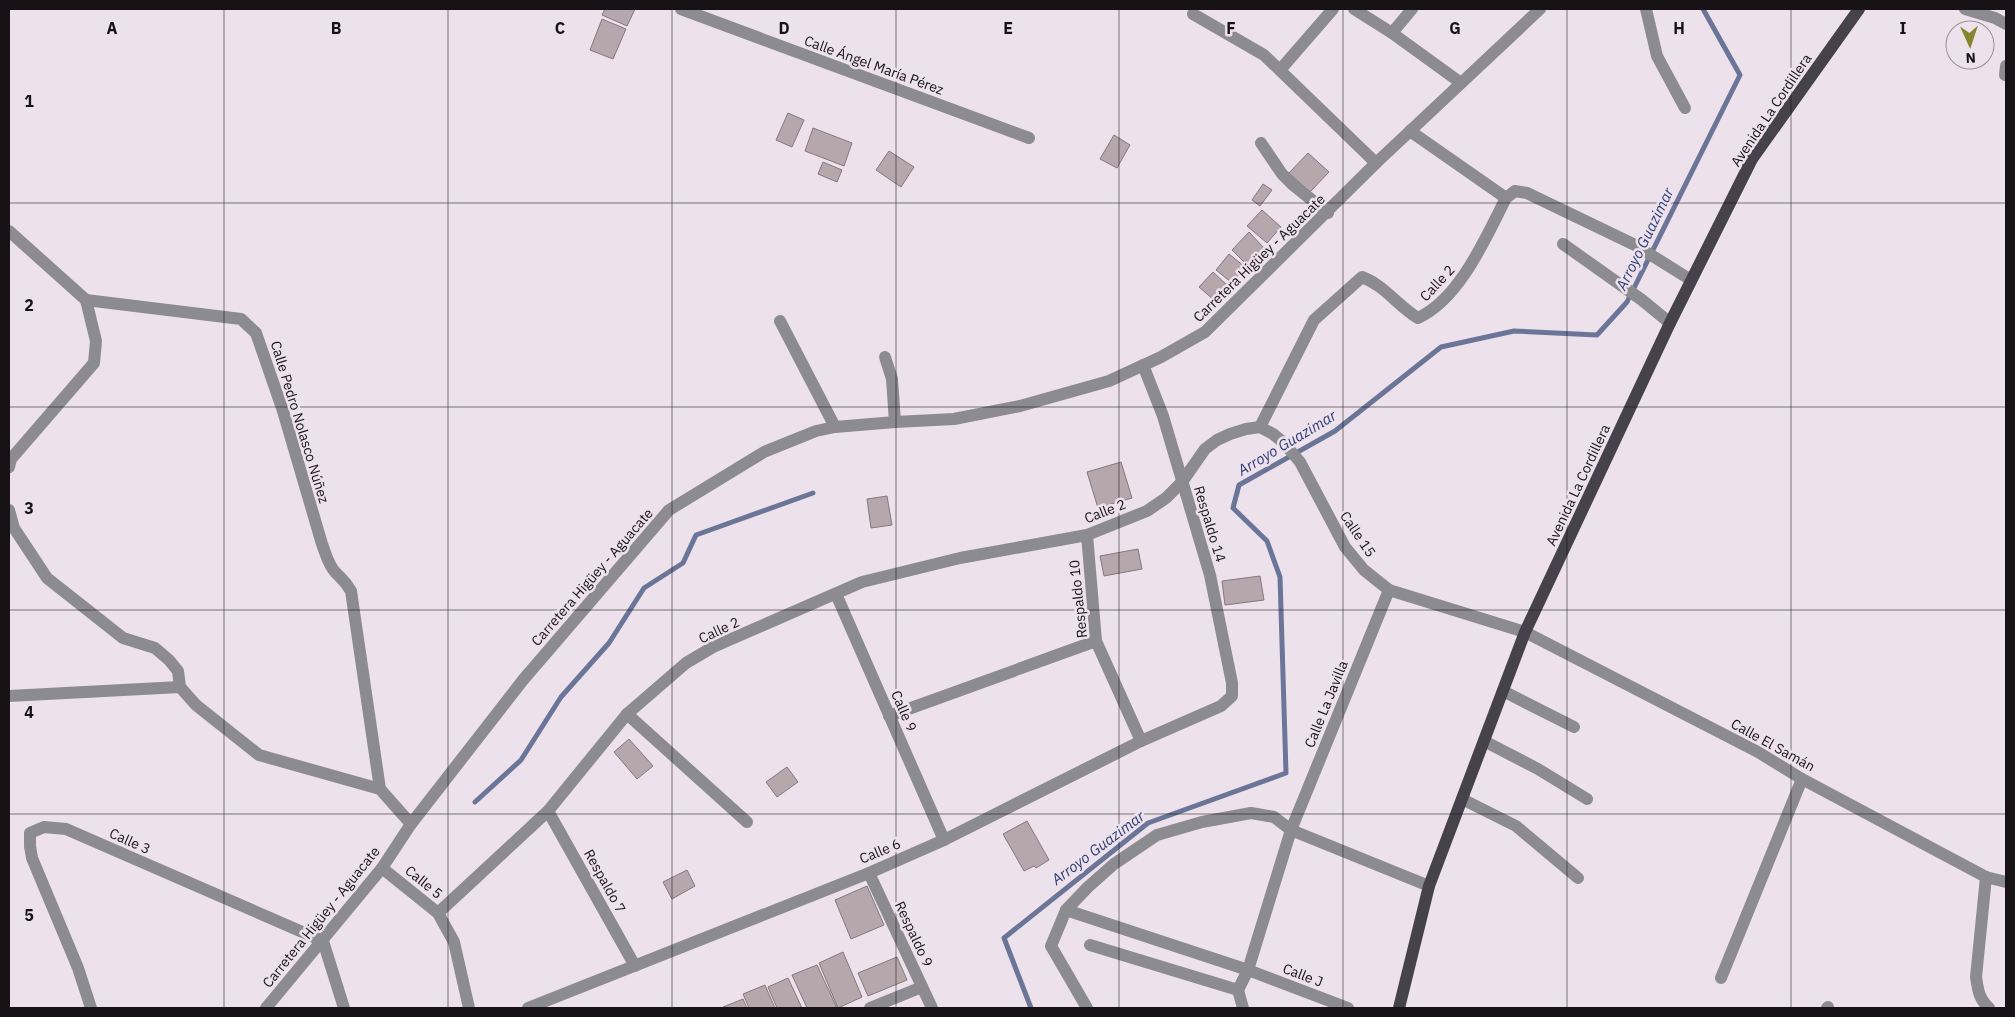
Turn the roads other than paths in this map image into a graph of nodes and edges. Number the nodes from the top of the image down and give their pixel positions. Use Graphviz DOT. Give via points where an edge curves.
graph roads {
  1 [pos="680,9"];
  2 [pos="1333,9"];
  3 [pos="1354,9"];
  4 [pos="1412,9"];
  5 [pos="1540,9"];
  6 [pos="1646,9"];
  7 [pos="1859,9"];
  8 [pos="1965,9"];
  9 [pos="1193,14"];
  10 [pos="2006,24"];
  11 [pos="1392,33"];
  12 [pos="1280,70"];
  13 [pos="1461,83"];
  14 [pos="1685,108"];
  15 [pos="1410,130"];
  16 [pos="1029,138"];
  17 [pos="1261,143"];
  18 [pos="1376,163"];
  19 [pos="1506,198"];
  20 [pos="1328,212"];
  21 [pos="9,231"];
  22 [pos="1563,244"];
  23 [pos="1691,280"];
  24 [pos="86,300"];
  25 [pos="780,321"];
  26 [pos="1670,323"];
  27 [pos="885,357"];
  28 [pos="1142,365"];
  29 [pos="895,422"];
  30 [pos="835,427"];
  31 [pos="1260,427"];
  32 [pos="9,467"];
  33 [pos="1182,482"];
  34 [pos="9,510"];
  35 [pos="1087,535"];
  36 [pos="1388,590"];
  37 [pos="836,594"];
  38 [pos="1525,632"];
  39 [pos="1096,640"];
  40 [pos="180,687"];
  41 [pos="1503,691"];
  42 [pos="9,696"];
  43 [pos="1232,696"];
  44 [pos="627,714"];
  45 [pos="889,716"];
  46 [pos="1574,728"];
  47 [pos="1141,741"];
  48 [pos="1484,741"];
  49 [pos="1802,779"];
  50 [pos="380,789"];
  51 [pos="1462,799"];
  52 [pos="1587,800"];
  53 [pos="548,811"];
  54 [pos="747,822"];
  55 [pos="411,824"];
  56 [pos="1291,830"];
  57 [pos="944,840"];
  58 [pos="382,868"];
  59 [pos="869,873"];
  60 [pos="1986,877"];
  61 [pos="1578,878"];
  62 [pos="2006,882"];
  63 [pos="1429,886"];
  64 [pos="1066,910"];
  65 [pos="438,913"];
  66 [pos="323,941"];
  67 [pos="1090,945"];
  68 [pos="635,966"];
  69 [pos="1248,970"];
  70 [pos="1721,978"];
  71 [pos="922,987"];
  72 [pos="1238,990"];
  73 [pos="91,1008"];
  74 [pos="266,1008"];
  75 [pos="344,1008"];
  76 [pos="469,1008"];
  77 [pos="528,1008"];
  78 [pos="870,1008"];
  79 [pos="932,1008"];
  80 [pos="1087,1008"];
  81 [pos="1243,1008"];
  82 [pos="1348,1008"];
  83 [pos="1398,1008"];
  84 [pos="1989,1008"];
  1 -- 16 [label="street, Calle Ángel María Pérez"];
  2 -- 12 [label="street"];
  3 -- 11 [label="street"];
  4 -- 11 [label="street"];
  5 -- 13 [label="street, Carretera Higüey - Aguacate"];
  6 -- 14 [label="street" via="1657,56"];
  7 -- 23 [label="main road, Avenida La Cordillera" via="1752,158"];
  8 -- 10 [label="street"];
  9 -- 12 [label="street" via="1264,55"];
  11 -- 13 [label="street"];
  12 -- 18 [label="street"];
  13 -- 15 [label="street, Carretera Higüey - Aguacate"];
  15 -- 18 [label="street, Carretera Higüey - Aguacate"];
  15 -- 19 [label="street"];
  17 -- 20 [label="street" via="1282,174"];
  18 -- 20 [label="street, Carretera Higüey - Aguacate"];
  19 -- 23 [label="street" via="1515,191 1527,193 1635,245"];
  19 -- 31 [label="street, Calle 2" via="1468,272 1431,312 1418,318 1375,282 1362,277 1314,320"];
  20 -- 28 [label="street, Carretera Higüey - Aguacate" via="1205,332"];
  21 -- 24 [label="street"];
  22 -- 26 [label="street"];
  23 -- 26 [label="main road, Avenida La Cordillera"];
  24 -- 32 [label="street" via="96,341 94,363 11,459"];
  24 -- 50 [label="street, Calle Pedro Nolasco Núñez" via="241,319 256,333 283,411 324,551 329,564 345,580 351,592"];
  25 -- 30 [label="street"];
  26 -- 38 [label="main road, Avenida La Cordillera"];
  27 -- 29 [label="street" via="892,379"];
  28 -- 29 [label="street, Carretera Higüey - Aguacate" via="1109,380 1020,406 954,419"];
  28 -- 33 [label="street, Respaldo 14" via="1164,416"];
  29 -- 30 [label="street, Carretera Higüey - Aguacate"];
  30 -- 55 [label="street, Carretera Higüey - Aguacate" via="816,430 764,452 668,510 523,680"];
  31 -- 33 [label="street, Calle 2" via="1217,440 1206,449"];
  31 -- 36 [label="street, Calle 15" via="1284,443 1300,462 1345,547 1364,570"];
  33 -- 35 [label="street, Calle 2" via="1148,511"];
  33 -- 43 [label="street, Respaldo 14" via="1210,575"];
  34 -- 40 [label="street" via="14,528 47,578 123,638 155,648 178,671"];
  35 -- 37 [label="street, Calle 2" via="960,558 862,582"];
  35 -- 39 [label="street, Respaldo 10"];
  36 -- 38 [label="street, Calle 15"];
  36 -- 56 [label="street, Calle La Javilla"];
  37 -- 44 [label="street, Calle 2" via="713,647 686,663"];
  37 -- 45 [label="street, Calle 9"];
  38 -- 41 [label="main road, Avenida La Cordillera"];
  38 -- 49 [label="street, Calle El Samán" via="1758,752"];
  39 -- 45 [label="street"];
  39 -- 47 [label="street, Respaldo 10"];
  40 -- 42 [label="street"];
  40 -- 50 [label="street" via="196,705 259,755"];
  41 -- 46 [label="street"];
  41 -- 48 [label="main road, Avenida La Cordillera"];
  43 -- 47 [label="street, Calle 6" via="1221,706"];
  44 -- 53 [label="street, Calle 2"];
  44 -- 54 [label="street"];
  45 -- 57 [label="street, Calle 9"];
  47 -- 57 [label="street, Calle 6"];
  48 -- 51 [label="main road, Avenida La Cordillera"];
  48 -- 52 [label="street" via="1538,769"];
  49 -- 60 [label="street, Calle El Samán"];
  49 -- 70 [label="street"];
  50 -- 55 [label="street"];
  51 -- 61 [label="street" via="1516,826"];
  51 -- 63 [label="main road, Avenida La Cordillera"];
  53 -- 65 [label="street, Calle 2"];
  53 -- 68 [label="street, Respaldo 7"];
  55 -- 58 [label="street, Carretera Higüey - Aguacate"];
  56 -- 63 [label="street"];
  56 -- 64 [label="street" via="1274,817 1251,813 1157,835 1114,864"];
  56 -- 69 [label="street, Calle La Javilla"];
  57 -- 59 [label="street, Calle 6"];
  58 -- 65 [label="street, Calle 5"];
  58 -- 66 [label="street, Carretera Higüey - Aguacate"];
  59 -- 68 [label="street, Calle 6"];
  59 -- 71 [label="street, Respaldo 9"];
  60 -- 62 [label="street, Calle El Samán"];
  60 -- 84 [label="street" via="1976,977 1978,992"];
  63 -- 83 [label="main road, Avenida La Cordillera"];
  64 -- 69 [label="street, Calle J"];
  64 -- 80 [label="street" via="1051,946"];
  65 -- 76 [label="street, Calle 5" via="454,942"];
  66 -- 73 [label="street, Calle 3" via="66,829 44,827 30,833 32,858 78,968"];
  66 -- 74 [label="street, Carretera Higüey - Aguacate"];
  66 -- 75 [label="street"];
  67 -- 72 [label="street"];
  68 -- 77 [label="street, Calle 6"];
  69 -- 72 [label="street, Calle La Javilla"];
  69 -- 82 [label="street, Calle J"];
  71 -- 78 [label="street"];
  71 -- 79 [label="street, Respaldo 9"];
  72 -- 81 [label="street"];
}
